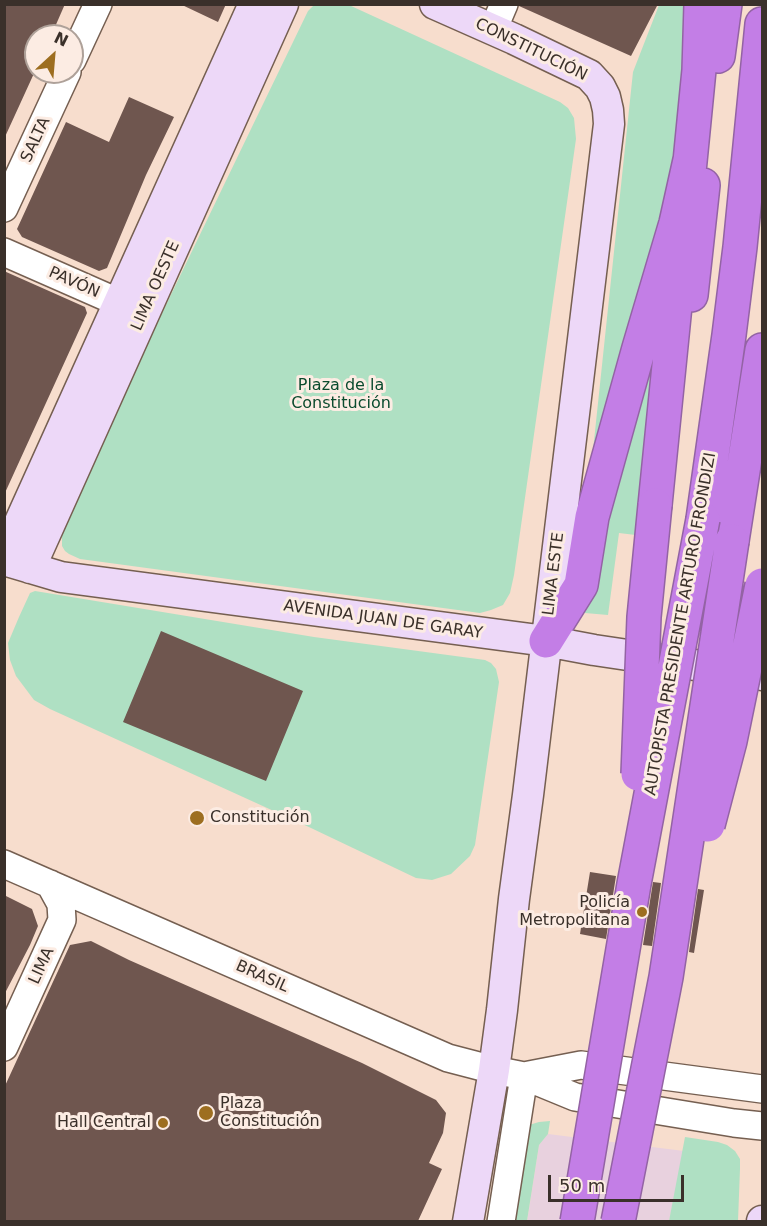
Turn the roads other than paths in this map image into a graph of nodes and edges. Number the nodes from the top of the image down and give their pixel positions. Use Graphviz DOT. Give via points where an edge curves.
graph roads {
  1 [pos="98,4"];
  2 [pos="255,4"];
  3 [pos="283,4"];
  4 [pos="435,4"];
  5 [pos="709,10"];
  6 [pos="498,17"];
  7 [pos="762,24"];
  8 [pos="84,34"];
  9 [pos="595,81"];
  10 [pos="61,84"];
  11 [pos="690,160"];
  12 [pos="4,208"];
  13 [pos="4,252"];
  14 [pos="132,308"];
  15 [pos="762,350"];
  16 [pos="662,505"];
  17 [pos="13,562"];
  18 [pos="762,585"];
  19 [pos="546,641"];
  20 [pos="759,678"];
  21 [pos="4,864"];
  22 [pos="50,884"];
  23 [pos="633,884"];
  24 [pos="666,977"];
  25 [pos="4,1047"];
  26 [pos="494,1070"];
  27 [pos="524,1076"];
  28 [pos="762,1089"];
  29 [pos="762,1126"];
  30 [pos="468,1221"];
  31 [pos="501,1221"];
  32 [pos="577,1221"];
  33 [pos="618,1221"];
  1 -- 8 [label="street"];
  2 -- 14 [label="main road, LIMA OESTE"];
  3 -- 14 [label="main road, LIMA OESTE"];
  4 -- 6 [label="main road, CONSTITUCIÓN"];
  5 -- 11 [label="highway"];
  5 -- 16 [label="highway" via="704,175"];
  6 -- 9 [label="main road, CONSTITUCIÓN"];
  7 -- 23 [label="highway, AUTOPISTA PRESIDENTE ARTURO FRONDIZI, bridge" via="740,247 703,519"];
  9 -- 19 [label="main road, LIMA ESTE" via="604,97 609,124"];
  10 -- 12 [label="street, SALTA"];
  11 -- 16 [label="highway"];
  11 -- 19 [label="highway" via="676,223 592,518 581,585"];
  13 -- 14 [label="street, PAVÓN"];
  14 -- 17 [label="main road, LIMA OESTE"];
  15 -- 24 [label="highway, bridge"];
  16 -- 23 [label="highway, bridge" via="640,713"];
  17 -- 19 [label="main road, AVENIDA JUAN DE GARAY" via="62,577"];
  18 -- 24 [label="highway, bridge" via="730,741"];
  19 -- 20 [label="main road, AVENIDA JUAN DE GARAY"];
  19 -- 26 [label="main road, LIMA ESTE"];
  21 -- 22 [label="street, BRASIL"];
  22 -- 25 [label="street, LIMA" via="61,904 62,920"];
  22 -- 26 [label="street, BRASIL" via="442,1056"];
  23 -- 32 [label="highway, AUTOPISTA PRESIDENTE ARTURO FRONDIZI, bridge"];
  24 -- 33 [label="highway, bridge"];
  26 -- 27 [label="street, BRASIL"];
  26 -- 30 [label="main road, LIMA ESTE"];
  27 -- 28 [label="street, BRASIL" via="581,1065"];
  27 -- 29 [label="street, BRASIL" via="575,1097"];
  27 -- 31 [label="street"];
}
